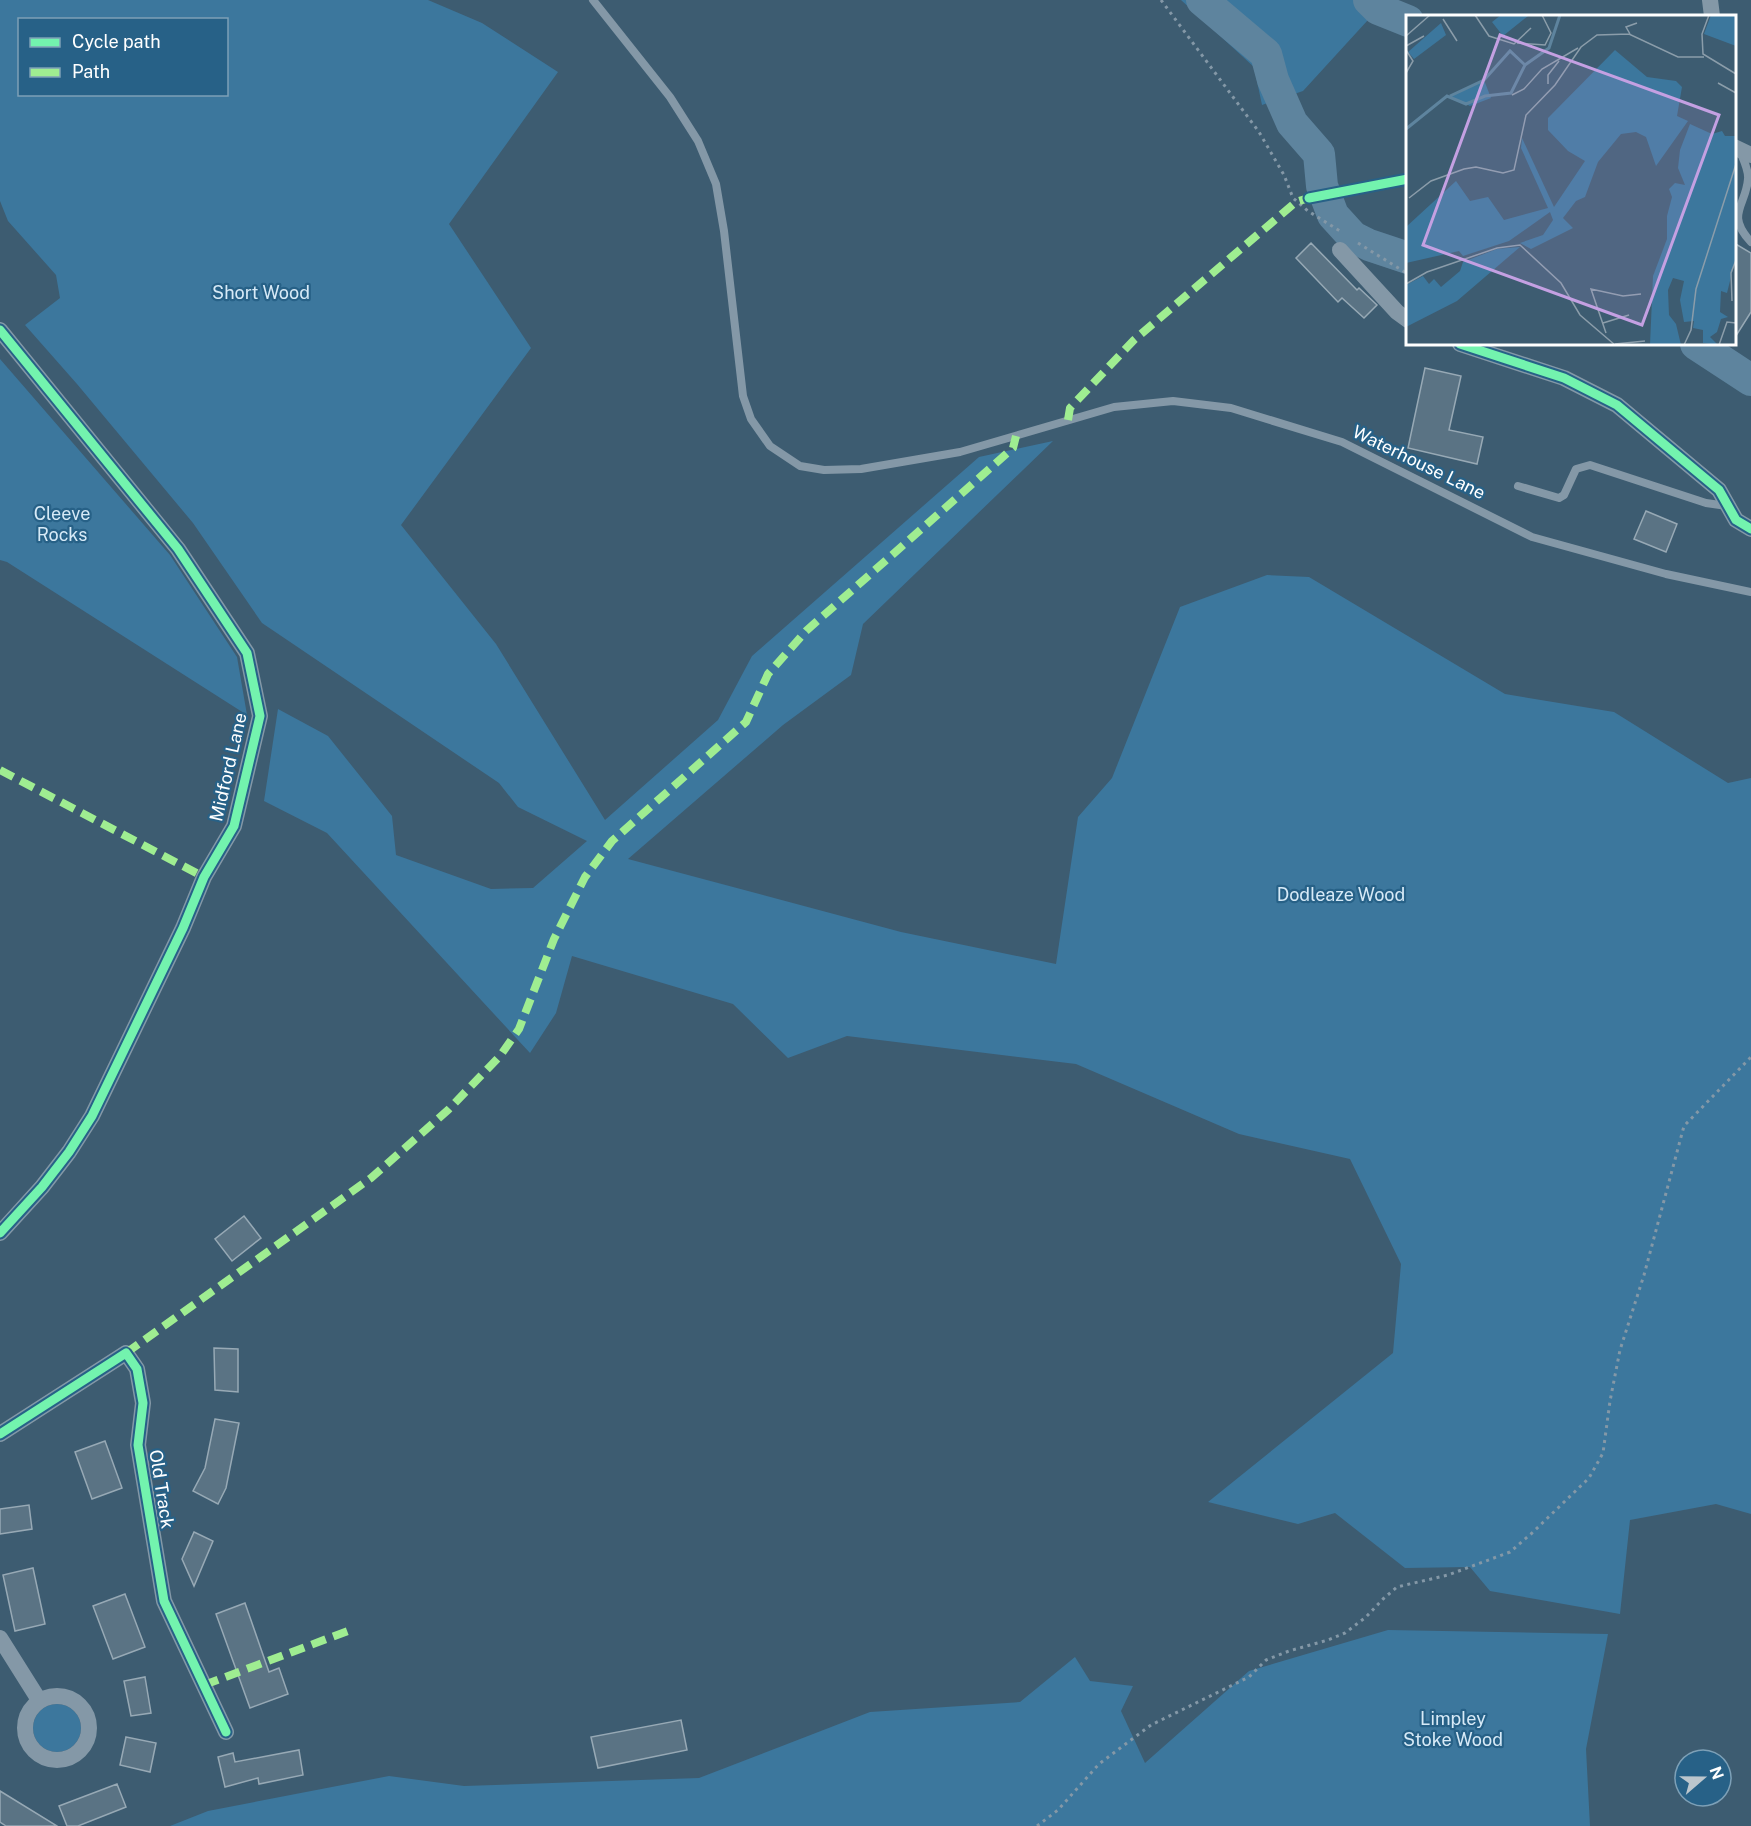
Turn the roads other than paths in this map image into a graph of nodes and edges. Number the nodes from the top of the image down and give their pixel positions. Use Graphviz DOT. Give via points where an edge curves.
graph roads {
  1 [pos="593,0"];
  2 [pos="1710,0"];
  3 [pos="1712,15"];
  4 [pos="1741,150"];
  5 [pos="1751,242"];
  6 [pos="1344,243"];
  7 [pos="1406,319"];
  8 [pos="0,330"];
  9 [pos="1463,345"];
  10 [pos="1518,486"];
  11 [pos="1728,506"];
  12 [pos="1751,529"];
  13 [pos="1751,591"];
  14 [pos="0,1233"];
  15 [pos="0,1434"];
  16 [pos="0,1638"];
  17 [pos="39,1700"];
  18 [pos="226,1732"];
  1 -- 13 [label="lane, Waterhouse Lane" via="670,97 698,141 716,184 743,396 751,419 770,446 800,466 861,469 960,452 1114,407 1173,401 1231,408 1342,442 1532,537 1666,574"];
  2 -- 3 [label="street"];
  4 -- 5 [label="lane" via="1748,178 1738,213 1741,231"];
  6 -- 7 [label="street"];
  8 -- 14 [label="street, Midford Lane" via="178,549 247,653 260,716 234,826 204,877 92,1116 49,1178"];
  9 -- 11 [label="street" via="1564,378 1617,405 1719,490"];
  10 -- 11 [label="lane" via="1559,498 1576,468 1590,465 1706,503"];
  11 -- 12 [label="street" via="1736,520"];
  15 -- 18 [label="street, Old Track" via="126,1353 137,1369 143,1403 138,1445 164,1601"];
  16 -- 17 [label="street"];
}
